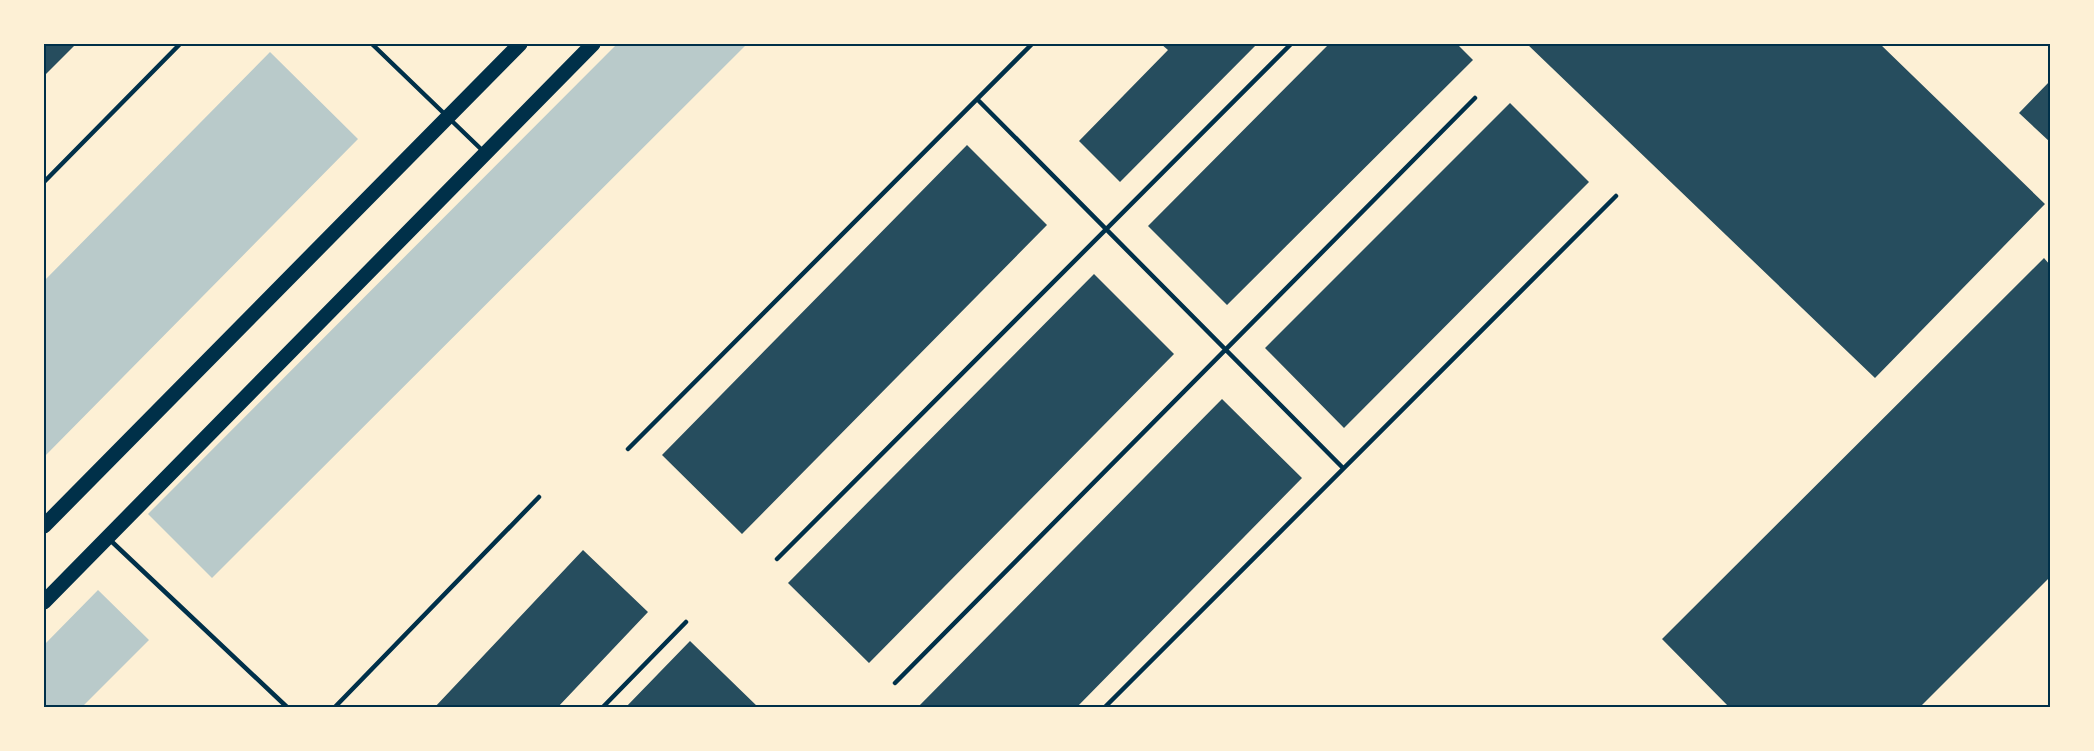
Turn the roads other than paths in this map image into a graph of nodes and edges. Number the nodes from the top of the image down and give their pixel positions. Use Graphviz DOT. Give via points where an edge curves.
graph roads {
  1 [pos="180,44"];
  2 [pos="372,44"];
  3 [pos="520,44"];
  4 [pos="593,44"];
  5 [pos="1032,44"];
  6 [pos="1291,44"];
  7 [pos="1475,98"];
  8 [pos="977,99"];
  9 [pos="448,117"];
  10 [pos="485,153"];
  11 [pos="44,182"];
  12 [pos="1616,196"];
  13 [pos="1106,229"];
  14 [pos="1226,349"];
  15 [pos="628,449"];
  16 [pos="1344,468"];
  17 [pos="539,497"];
  18 [pos="44,526"];
  19 [pos="107,538"];
  20 [pos="777,559"];
  21 [pos="44,602"];
  22 [pos="686,622"];
  23 [pos="895,683"];
  24 [pos="288,708"];
  25 [pos="334,708"];
  26 [pos="602,708"];
  27 [pos="1104,708"];
  1 -- 11 [label="lane"];
  2 -- 9 [label="lane"];
  3 -- 9 [label="main road"];
  4 -- 10 [label="main road"];
  5 -- 8 [label="lane"];
  6 -- 13 [label="lane"];
  7 -- 14 [label="lane"];
  8 -- 13 [label="lane"];
  8 -- 15 [label="lane"];
  9 -- 10 [label="lane"];
  9 -- 18 [label="main road"];
  10 -- 19 [label="main road"];
  12 -- 16 [label="lane"];
  13 -- 14 [label="lane"];
  13 -- 20 [label="lane"];
  14 -- 16 [label="lane"];
  14 -- 23 [label="lane"];
  16 -- 27 [label="lane"];
  17 -- 25 [label="lane"];
  19 -- 21 [label="main road"];
  19 -- 24 [label="lane"];
  22 -- 26 [label="lane"];
}
